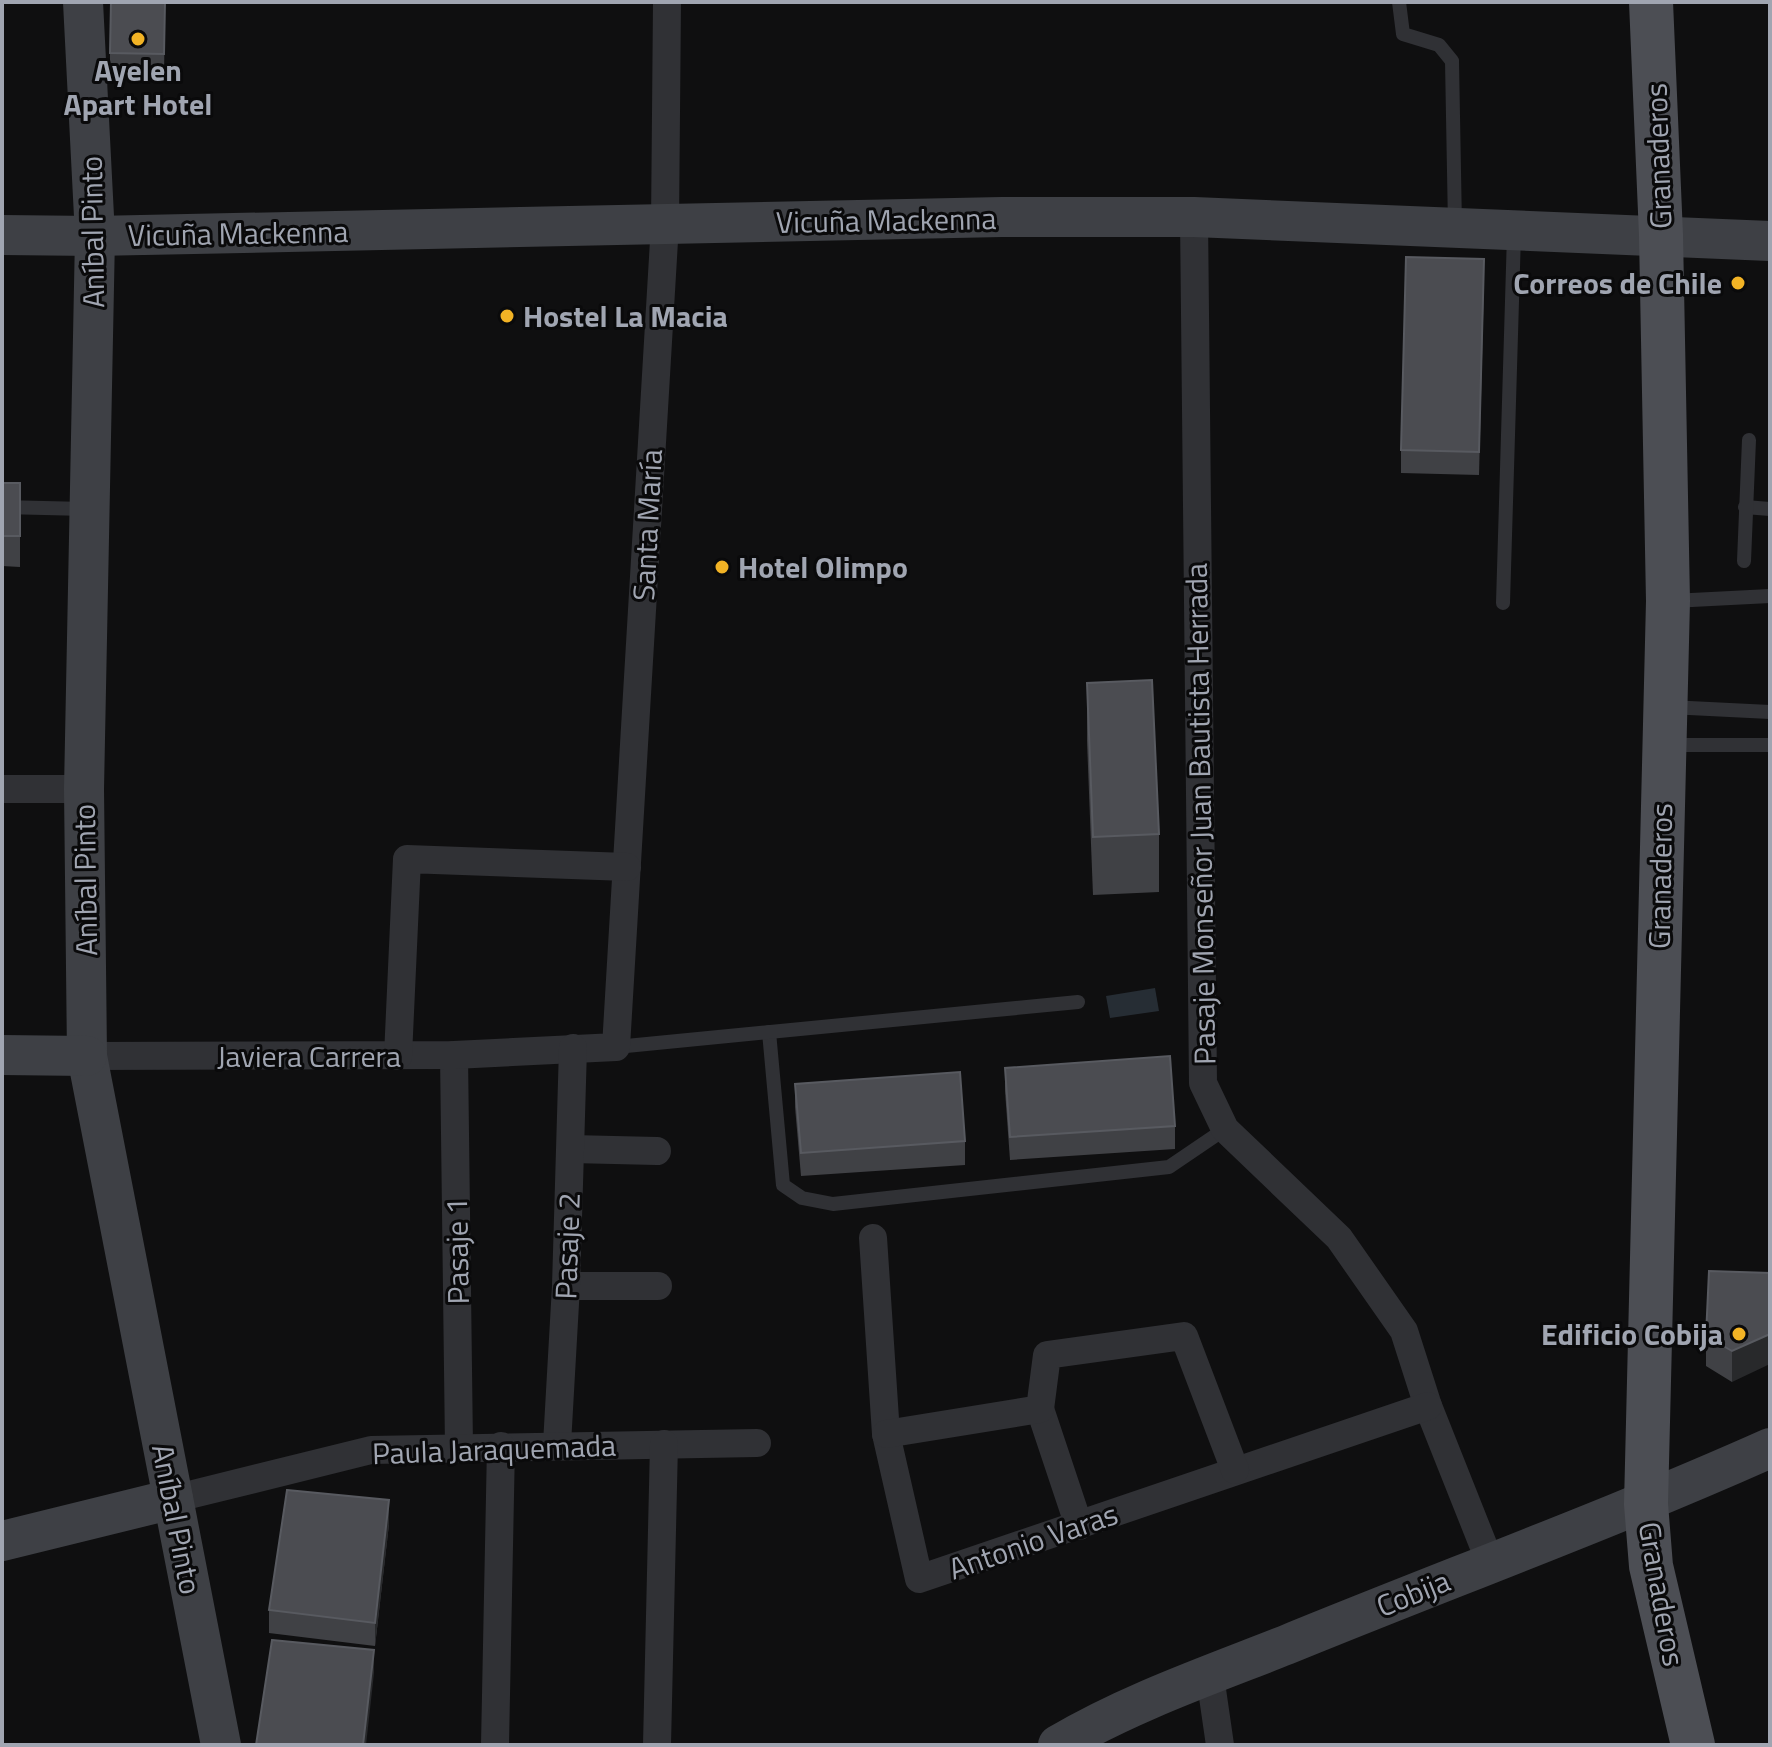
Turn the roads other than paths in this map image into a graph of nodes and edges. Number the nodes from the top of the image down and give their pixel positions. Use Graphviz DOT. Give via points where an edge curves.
graph roads {
  1 [pos="83,2"];
  2 [pos="667,2"];
  3 [pos="1399,2"];
  4 [pos="1651,2"];
  5 [pos="1194,217"];
  6 [pos="665,224"];
  7 [pos="1455,227"];
  8 [pos="1514,229"];
  9 [pos="2,235"];
  10 [pos="1661,235"];
  11 [pos="95,236"];
  12 [pos="1770,241"];
  13 [pos="1749,440"];
  14 [pos="2,507"];
  15 [pos="1745,507"];
  16 [pos="90,509"];
  17 [pos="1770,509"];
  18 [pos="1744,561"];
  19 [pos="1770,596"];
  20 [pos="1668,601"];
  21 [pos="1503,603"];
  22 [pos="1770,712"];
  23 [pos="1664,726"];
  24 [pos="1770,745"];
  25 [pos="2,789"];
  26 [pos="84,789"];
  27 [pos="627,867"];
  28 [pos="1078,1002"];
  29 [pos="769,1032"];
  30 [pos="616,1047"];
  31 [pos="573,1048"];
  32 [pos="2,1055"];
  33 [pos="454,1055"];
  34 [pos="87,1056"];
  35 [pos="398,1056"];
  36 [pos="1225,1129"];
  37 [pos="571,1149"];
  38 [pos="657,1151"];
  39 [pos="873,1238"];
  40 [pos="566,1286"];
  41 [pos="658,1286"];
  42 [pos="1428,1406"];
  43 [pos="1040,1409"];
  44 [pos="886,1434"];
  45 [pos="757,1443"];
  46 [pos="557,1444"];
  47 [pos="664,1444"];
  48 [pos="501,1446"];
  49 [pos="459,1447"];
  50 [pos="1770,1448"];
  51 [pos="1235,1470"];
  52 [pos="173,1499"];
  53 [pos="1646,1504"];
  54 [pos="1079,1526"];
  55 [pos="2,1541"];
  56 [pos="1490,1562"];
  57 [pos="1210,1676"];
  58 [pos="221,1745"];
  59 [pos="495,1745"];
  60 [pos="657,1745"];
  61 [pos="1058,1745"];
  62 [pos="1220,1745"];
  63 [pos="1693,1745"];
  1 -- 11 [label="street, Aníbal Pinto"];
  2 -- 6 [label="street, Santa María"];
  3 -- 7 [label="lane" via="1403,34 1439,45 1452,61"];
  4 -- 10 [label="main road, Granaderos"];
  5 -- 6 [label="street, Vicuña Mackenna"];
  5 -- 7 [label="street, Vicuña Mackenna"];
  5 -- 36 [label="street, Pasaje Monseñor Juan Bautista Herrada" via="1203,1083"];
  6 -- 11 [label="street, Vicuña Mackenna"];
  6 -- 27 [label="street, Santa María"];
  7 -- 8 [label="street, Vicuña Mackenna"];
  8 -- 10 [label="street, Vicuña Mackenna"];
  8 -- 21 [label="lane"];
  9 -- 11 [label="street, Vicuña Mackenna"];
  10 -- 12 [label="street, Vicuña Mackenna"];
  10 -- 20 [label="main road, Granaderos"];
  11 -- 16 [label="street, Aníbal Pinto"];
  13 -- 15 [label="lane"];
  14 -- 16 [label="lane"];
  15 -- 17 [label="lane"];
  15 -- 18 [label="lane"];
  16 -- 26 [label="street, Aníbal Pinto"];
  19 -- 20 [label="lane"];
  20 -- 23 [label="main road, Granaderos"];
  22 -- 23 [label="lane"];
  23 -- 24 [label="lane"];
  23 -- 53 [label="main road, Granaderos"];
  25 -- 26 [label="street"];
  26 -- 34 [label="street, Aníbal Pinto"];
  27 -- 30 [label="street, Santa María"];
  27 -- 35 [label="street" via="407,859"];
  28 -- 29 [label="lane"];
  29 -- 30 [label="lane"];
  29 -- 36 [label="lane" via="783,1185 802,1198 833,1204 1169,1167"];
  30 -- 31 [label="street, Javiera Carrera"];
  31 -- 33 [label="street, Javiera Carrera"];
  31 -- 37 [label="street, Pasaje 2"];
  32 -- 34 [label="street, Javiera Carrera"];
  33 -- 35 [label="street, Javiera Carrera"];
  33 -- 49 [label="street, Pasaje 1"];
  34 -- 35 [label="street, Javiera Carrera"];
  34 -- 52 [label="street, Aníbal Pinto"];
  36 -- 42 [label="street, Pasaje Monseñor Juan Bautista Herrada" via="1339,1238 1404,1331"];
  37 -- 38 [label="street"];
  37 -- 40 [label="street, Pasaje 2"];
  39 -- 44 [label="street, Antonio Varas"];
  40 -- 41 [label="street"];
  40 -- 46 [label="street, Pasaje 2"];
  42 -- 51 [label="street, Antonio Varas"];
  42 -- 56 [label="street, Pasaje Monseñor Juan Bautista Herrada"];
  43 -- 44 [label="street"];
  43 -- 51 [label="street" via="1047,1355 1184,1336"];
  43 -- 54 [label="street"];
  44 -- 54 [label="street, Antonio Varas" via="919,1579"];
  45 -- 47 [label="street, Paula Jaraquemada"];
  46 -- 47 [label="street, Paula Jaraquemada"];
  46 -- 48 [label="street, Paula Jaraquemada"];
  47 -- 60 [label="street"];
  48 -- 49 [label="street, Paula Jaraquemada"];
  48 -- 59 [label="street"];
  49 -- 52 [label="street, Paula Jaraquemada" via="371,1450"];
  50 -- 53 [label="street, Cobija"];
  51 -- 54 [label="street, Antonio Varas"];
  52 -- 55 [label="street, Paula Jaraquemada"];
  52 -- 58 [label="street, Aníbal Pinto"];
  53 -- 56 [label="street, Cobija"];
  53 -- 63 [label="main road, Granaderos" via="1651,1566"];
  56 -- 57 [label="street, Cobija"];
  57 -- 61 [label="street, Cobija"];
  57 -- 62 [label="street"];
}
